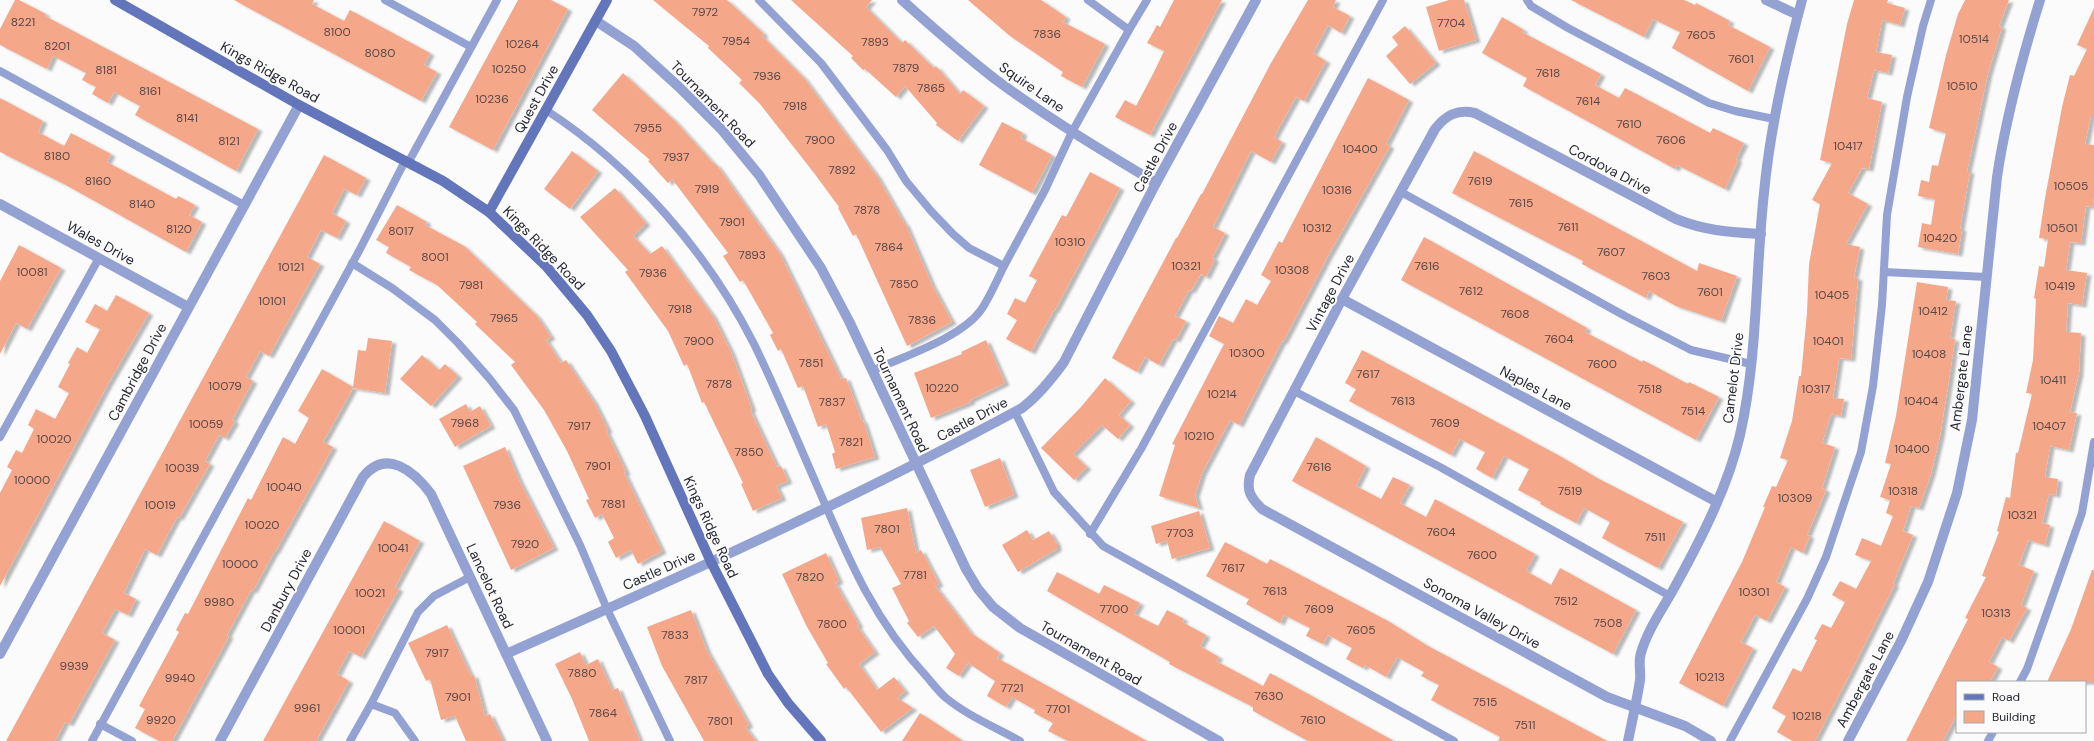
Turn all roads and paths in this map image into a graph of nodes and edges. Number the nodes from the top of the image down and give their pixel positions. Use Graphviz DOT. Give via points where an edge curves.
graph roads {
  1 [pos="114,0"];
  2 [pos="385,0"];
  3 [pos="497,0"];
  4 [pos="607,0"];
  5 [pos="759,0"];
  6 [pos="902,0"];
  7 [pos="1088,0"];
  8 [pos="1147,0"];
  9 [pos="1256,0"];
  10 [pos="1383,0"];
  11 [pos="1527,0"];
  12 [pos="1766,0"];
  13 [pos="1802,0"];
  14 [pos="1931,0"];
  15 [pos="2040,0"];
  16 [pos="1798,15"];
  17 [pos="596,21"];
  18 [pos="1129,30"];
  19 [pos="471,47"];
  20 [pos="0,71"];
  21 [pos="299,105"];
  22 [pos="546,110"];
  23 [pos="1452,114"];
  24 [pos="1774,119"];
  25 [pos="1072,132"];
  26 [pos="407,162"];
  27 [pos="1156,183"];
  28 [pos="1401,192"];
  29 [pos="0,204"];
  30 [pos="244,205"];
  31 [pos="490,212"];
  32 [pos="1761,234"];
  33 [pos="99,258"];
  34 [pos="352,263"];
  35 [pos="1004,266"];
  36 [pos="1884,272"];
  37 [pos="1987,277"];
  38 [pos="1342,300"];
  39 [pos="188,307"];
  40 [pos="1750,364"];
  41 [pos="872,371"];
  42 [pos="1294,391"];
  43 [pos="1015,412"];
  44 [pos="0,437"];
  45 [pos="2094,442"];
  46 [pos="386,464"];
  47 [pos="915,464"];
  48 [pos="1250,493"];
  49 [pos="1717,502"];
  50 [pos="826,507"];
  51 [pos="1090,534"];
  52 [pos="711,562"];
  53 [pos="470,577"];
  54 [pos="1670,596"];
  55 [pos="607,609"];
  56 [pos="0,654"];
  57 [pos="506,654"];
  58 [pos="2021,681"];
  59 [pos="371,704"];
  60 [pos="1635,707"];
  61 [pos="100,724"];
  62 [pos="92,741"];
  63 [pos="132,741"];
  64 [pos="220,741"];
  65 [pos="350,741"];
  66 [pos="415,741"];
  67 [pos="547,741"];
  68 [pos="670,741"];
  69 [pos="821,741"];
  70 [pos="1020,741"];
  71 [pos="1219,741"];
  72 [pos="1454,741"];
  73 [pos="1628,741"];
  74 [pos="1710,741"];
  75 [pos="1730,741"];
  76 [pos="1848,741"];
  1 -- 21 [label="street, Kings Ridge Road"];
  2 -- 19 [label="lane"];
  3 -- 19 [label="lane"];
  4 -- 17 [label="street, Quest Drive"];
  5 -- 35 [label="lane" via="821,63 931,212 969,248"];
  6 -- 25 [label="street, Squire Lane" via="996,79"];
  7 -- 18 [label="lane"];
  8 -- 18 [label="lane"];
  9 -- 27 [label="street, Castle Drive"];
  10 -- 51 [label="lane" via="1141,449"];
  11 -- 24 [label="lane" via="1531,6 1568,28 1709,103"];
  12 -- 16 [label="street"];
  13 -- 16 [label="street, Camelot Drive"];
  14 -- 36 [label="lane" via="1907,97 1888,215"];
  15 -- 37 [label="street, Ambergate Lane" via="2020,63 2002,145"];
  16 -- 24 [label="street, Camelot Drive"];
  17 -- 22 [label="street, Quest Drive"];
  17 -- 41 [label="street, Tournament Road" via="634,46 679,86 759,175 821,268"];
  18 -- 25 [label="lane"];
  19 -- 26 [label="lane"];
  20 -- 30 [label="lane"];
  21 -- 26 [label="street, Kings Ridge Road"];
  21 -- 30 [label="street, Cambridge Drive"];
  22 -- 31 [label="street, Quest Drive"];
  22 -- 50 [label="lane" via="577,130 622,170 671,220 716,279 753,343"];
  23 -- 28 [label="street, Vintage Drive" via="1436,129"];
  23 -- 32 [label="street, Cordova Drive" via="1465,110 1475,113 1676,219 1694,226 1720,232"];
  24 -- 32 [label="street, Camelot Drive" via="1763,194"];
  25 -- 27 [label="street, Squire Lane"];
  25 -- 35 [label="lane" via="1045,190"];
  26 -- 31 [label="street, Kings Ridge Road" via="443,181"];
  26 -- 34 [label="lane"];
  27 -- 43 [label="street, Castle Drive" via="1064,362 1037,396"];
  28 -- 38 [label="street, Vintage Drive"];
  28 -- 40 [label="lane" via="1691,350"];
  29 -- 33 [label="street, Wales Drive"];
  30 -- 39 [label="street, Cambridge Drive"];
  31 -- 52 [label="street, Kings Ridge Road" via="565,288 611,351 645,416"];
  32 -- 40 [label="street, Camelot Drive"];
  33 -- 39 [label="street, Wales Drive"];
  33 -- 44 [label="lane"];
  34 -- 55 [label="lane" via="392,288 435,320 489,378 514,410 580,545"];
  34 -- 61 [label="lane"];
  35 -- 41 [label="lane" via="981,310 968,324 953,334"];
  36 -- 37 [label="lane"];
  36 -- 75 [label="lane" via="1873,386 1861,452 1840,520 1807,599"];
  37 -- 76 [label="street, Ambergate Lane" via="1972,420 1950,520 1928,582 1901,641"];
  38 -- 42 [label="street, Vintage Drive"];
  38 -- 49 [label="street, Naples Lane"];
  39 -- 56 [label="street, Cambridge Drive"];
  40 -- 49 [label="street, Camelot Drive" via="1740,435"];
  41 -- 47 [label="street, Tournament Road"];
  42 -- 48 [label="street, Vintage Drive" via="1250,475"];
  42 -- 54 [label="lane" via="1440,468"];
  43 -- 47 [label="street, Castle Drive"];
  43 -- 51 [label="lane" via="1054,492"];
  45 -- 58 [label="lane" via="2082,513"];
  46 -- 53 [label="street, Lancelot Road" via="398,465 422,481 431,494"];
  46 -- 64 [label="street, Danbury Drive" via="377,464 363,477"];
  47 -- 50 [label="street, Castle Drive"];
  47 -- 71 [label="street, Tournament Road" via="966,569 994,606 1020,628"];
  48 -- 60 [label="street, Sonoma Valley Drive" via="1251,499 1262,509 1600,693"];
  49 -- 54 [label="street, Camelot Drive"];
  50 -- 52 [label="street, Castle Drive"];
  50 -- 70 [label="lane" via="865,592 892,636 945,698"];
  51 -- 72 [label="lane" via="1103,546"];
  52 -- 55 [label="street, Castle Drive"];
  52 -- 69 [label="street, Kings Ridge Road" via="768,674 788,703"];
  53 -- 57 [label="street, Lancelot Road"];
  53 -- 59 [label="lane" via="434,596 418,612"];
  54 -- 60 [label="street, Camelot Drive" via="1640,654 1640,679"];
  55 -- 57 [label="street, Castle Drive"];
  55 -- 68 [label="lane"];
  57 -- 67 [label="street, Lancelot Road"];
  59 -- 65 [label="lane"];
  59 -- 66 [label="lane" via="395,714"];
  60 -- 73 [label="street, Camelot Drive"];
  60 -- 74 [label="street, Sonoma Valley Drive" via="1685,726"];
  61 -- 62 [label="lane"];
  61 -- 63 [label="lane"];
}
